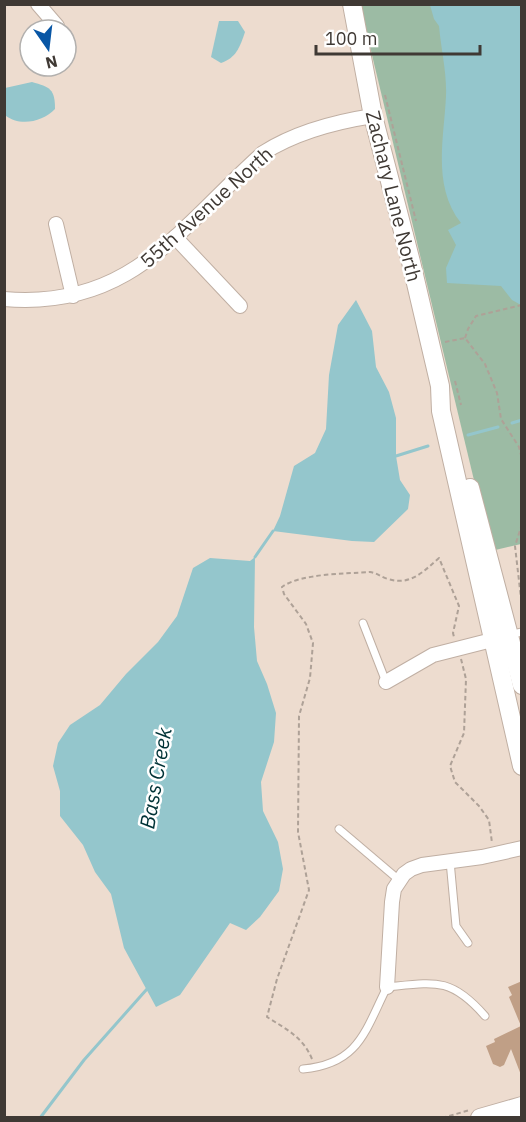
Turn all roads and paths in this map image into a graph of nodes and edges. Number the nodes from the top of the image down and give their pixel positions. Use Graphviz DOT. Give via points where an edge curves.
graph roads {
  1 [pos="38,4"];
  2 [pos="352,4"];
  3 [pos="50,18"];
  4 [pos="383,88"];
  5 [pos="373,116"];
  6 [pos="417,222"];
  7 [pos="56,224"];
  8 [pos="175,237"];
  9 [pos="73,296"];
  10 [pos="4,299"];
  11 [pos="522,305"];
  12 [pos="240,306"];
  13 [pos="465,338"];
  14 [pos="445,342"];
  15 [pos="522,459"];
  16 [pos="522,524"];
  17 [pos="522,607"];
  18 [pos="363,622"];
  19 [pos="507,636"];
  20 [pos="457,648"];
  21 [pos="386,682"];
  22 [pos="522,685"];
  23 [pos="522,766"];
  24 [pos="339,829"];
  25 [pos="522,848"];
  26 [pos="493,855"];
  27 [pos="450,861"];
  28 [pos="399,880"];
  29 [pos="468,943"];
  30 [pos="387,987"];
  31 [pos="485,1016"];
  32 [pos="322,1068"];
  33 [pos="303,1069"];
  34 [pos="522,1106"];
  35 [pos="480,1118"];
  1 -- 3 [label="street"];
  2 -- 5 [label="street, Zachary Lane North"];
  4 -- 6 [label="path"];
  5 -- 8 [label="street, 55th Avenue North" via="320,127 262,153"];
  5 -- 19 [label="street, Zachary Lane North" via="440,386 441,411"];
  7 -- 9 [label="street"];
  8 -- 9 [label="street, 55th Avenue North" via="144,265"];
  8 -- 12 [label="street"];
  9 -- 10 [label="street, 55th Avenue North"];
  11 -- 13 [label="path" via="476,316"];
  13 -- 14 [label="path"];
  13 -- 15 [label="path" via="485,364 497,393 501,418"];
  16 -- 17 [label="path" via="515,546"];
  18 -- 21 [label="lane"];
  19 -- 20 [label="street"];
  19 -- 22 [label="street, Zachary Lane North"];
  19 -- 23 [label="street, Zachary Lane North"];
  20 -- 21 [label="street" via="433,655"];
  20 -- 26 [label="path" via="466,679 464,734 450,766 455,782 489,820"];
  20 -- 32 [label="path" via="453,633 459,606 439,558 417,577 404,582 370,572 308,578 282,587 306,624 313,643 310,678 299,716 298,832 309,890 267,1017 298,1036"];
  24 -- 28 [label="lane"];
  25 -- 26 [label="street"];
  26 -- 27 [label="street"];
  27 -- 28 [label="street" via="411,869"];
  27 -- 29 [label="lane" via="456,926"];
  28 -- 30 [label="street" via="392,902"];
  30 -- 31 [label="lane" via="429,982 449,986 470,998"];
  30 -- 32 [label="lane" via="346,1057"];
  32 -- 33 [label="lane"];
  34 -- 35 [label="street"];
}
